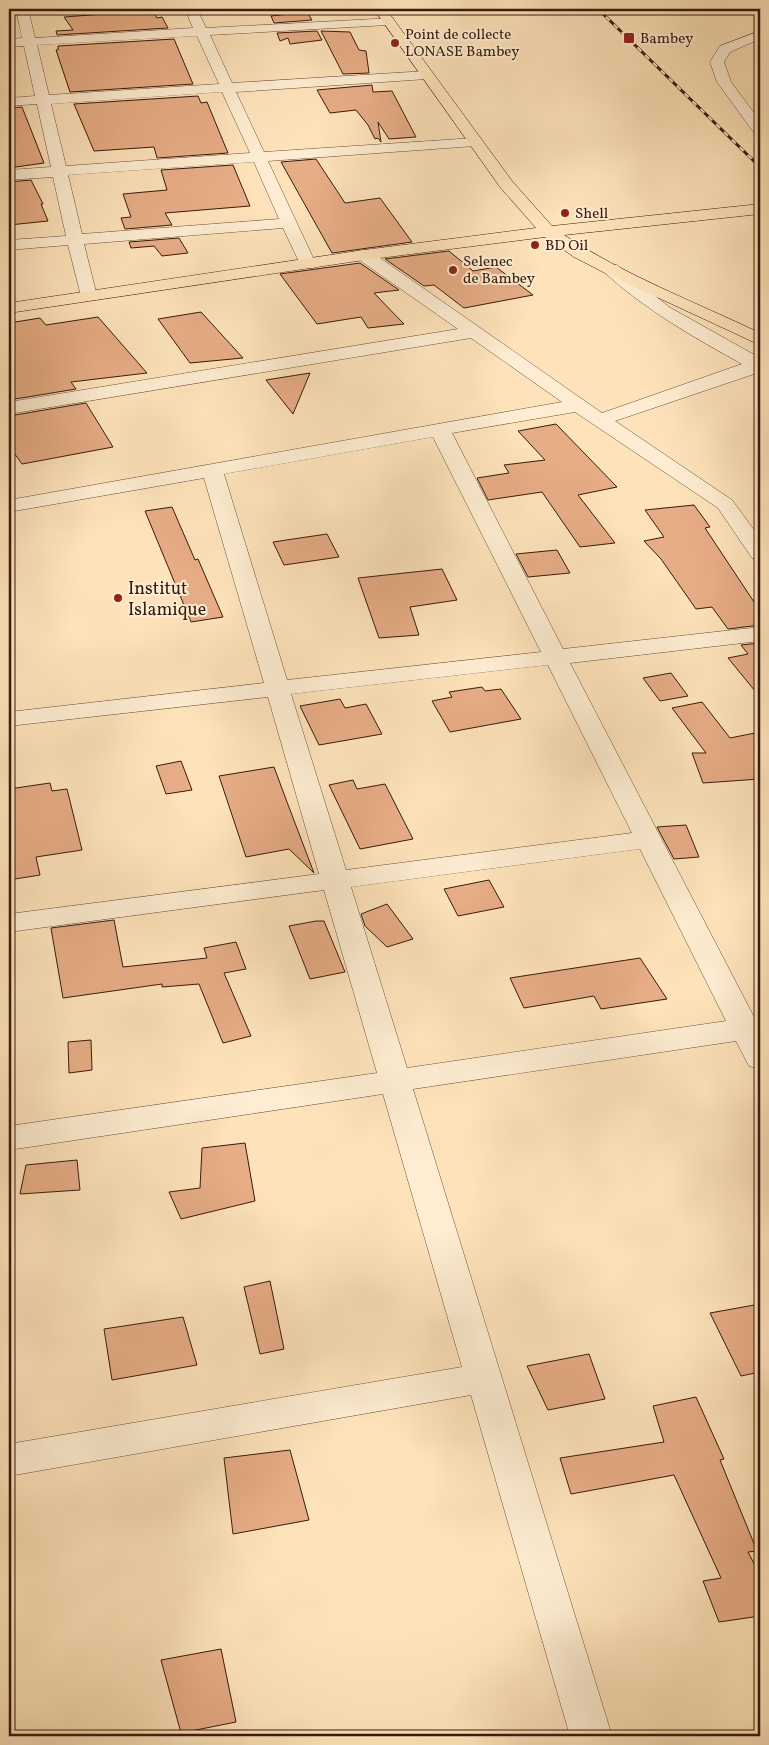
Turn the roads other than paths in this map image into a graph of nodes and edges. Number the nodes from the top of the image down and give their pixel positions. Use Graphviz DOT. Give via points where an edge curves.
graph roads {
  1 [pos="22,9"];
  2 [pos="191,9"];
  3 [pos="384,15"];
  4 [pos="202,32"];
  5 [pos="760,35"];
  6 [pos="30,42"];
  7 [pos="9,43"];
  8 [pos="427,75"];
  9 [pos="227,88"];
  10 [pos="43,99"];
  11 [pos="9,102"];
  12 [pos="760,131"];
  13 [pos="475,142"];
  14 [pos="259,157"];
  15 [pos="59,171"];
  16 [pos="9,175"];
  17 [pos="760,209"];
  18 [pos="290,223"];
  19 [pos="548,231"];
  20 [pos="75,240"];
  21 [pos="9,245"];
  22 [pos="364,255"];
  23 [pos="308,264"];
  24 [pos="611,269"];
  25 [pos="88,296"];
  26 [pos="9,308"];
  27 [pos="475,332"];
  28 [pos="760,340"];
  29 [pos="760,365"];
  30 [pos="579,405"];
  31 [pos="9,408"];
  32 [pos="600,420"];
  33 [pos="440,430"];
  34 [pos="212,470"];
  35 [pos="9,506"];
  36 [pos="760,553"];
  37 [pos="760,634"];
  38 [pos="556,657"];
  39 [pos="277,689"];
  40 [pos="9,720"];
  41 [pos="649,840"];
  42 [pos="335,880"];
  43 [pos="9,923"];
  44 [pos="753,1028"];
  45 [pos="760,1058"];
  46 [pos="395,1081"];
  47 [pos="9,1138"];
  48 [pos="484,1378"];
  49 [pos="9,1460"];
  50 [pos="591,1736"];
  1 -- 6 [label="street"];
  2 -- 4 [label="street"];
  3 -- 4 [label="street"];
  3 -- 8 [label="main road"];
  4 -- 6 [label="street"];
  4 -- 9 [label="street"];
  5 -- 12 [label="street" via="725,49 717,62 724,82"];
  6 -- 7 [label="street"];
  6 -- 10 [label="street"];
  8 -- 9 [label="street"];
  8 -- 13 [label="main road"];
  9 -- 10 [label="street"];
  9 -- 14 [label="street"];
  10 -- 11 [label="street"];
  10 -- 15 [label="street"];
  13 -- 14 [label="street"];
  13 -- 19 [label="main road" via="522,204"];
  14 -- 15 [label="street"];
  14 -- 18 [label="street"];
  15 -- 16 [label="street"];
  15 -- 20 [label="street"];
  17 -- 19 [label="main road"];
  18 -- 20 [label="street"];
  18 -- 23 [label="street"];
  19 -- 22 [label="main road"];
  19 -- 24 [label="main road"];
  20 -- 21 [label="street"];
  20 -- 25 [label="street"];
  22 -- 23 [label="main road"];
  22 -- 27 [label="street"];
  23 -- 25 [label="main road"];
  24 -- 28 [label="main road"];
  24 -- 29 [label="street" via="634,292 670,317"];
  25 -- 26 [label="main road"];
  27 -- 30 [label="street"];
  27 -- 31 [label="street"];
  29 -- 32 [label="street"];
  30 -- 32 [label="street"];
  30 -- 33 [label="street"];
  32 -- 36 [label="street" via="726,504"];
  33 -- 34 [label="street"];
  33 -- 38 [label="street"];
  34 -- 35 [label="street"];
  34 -- 39 [label="street"];
  37 -- 38 [label="street"];
  38 -- 39 [label="street"];
  38 -- 41 [label="street"];
  39 -- 40 [label="street"];
  39 -- 42 [label="street"];
  41 -- 42 [label="street"];
  41 -- 44 [label="street"];
  42 -- 43 [label="street"];
  42 -- 46 [label="street"];
  44 -- 45 [label="street"];
  44 -- 46 [label="street"];
  46 -- 47 [label="street"];
  46 -- 48 [label="street"];
  48 -- 49 [label="street"];
  48 -- 50 [label="street"];
}
